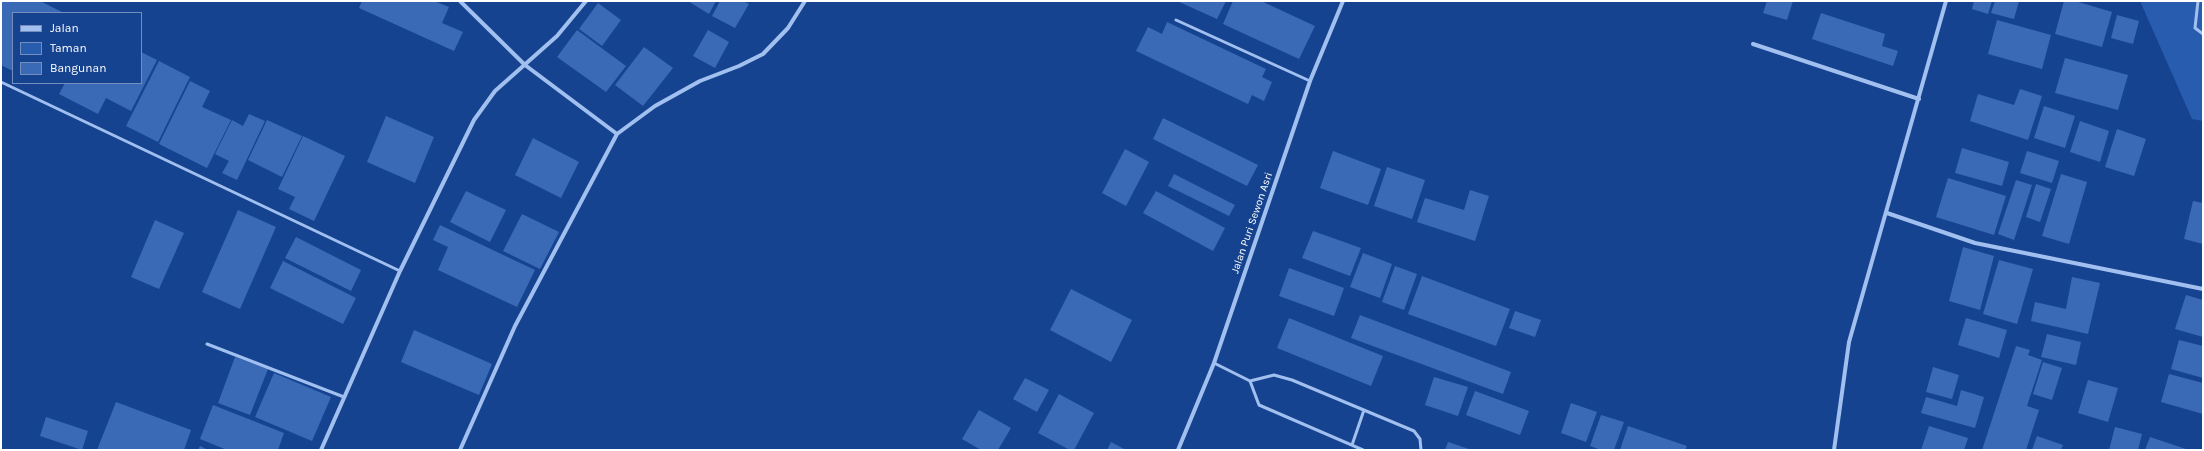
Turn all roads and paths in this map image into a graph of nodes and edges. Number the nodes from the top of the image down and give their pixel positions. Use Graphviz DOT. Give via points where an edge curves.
graph roads {
  1 [pos="460,1"];
  2 [pos="586,1"];
  3 [pos="805,1"];
  4 [pos="1343,1"];
  5 [pos="1946,1"];
  6 [pos="2198,1"];
  7 [pos="1176,20"];
  8 [pos="2203,34"];
  9 [pos="1753,44"];
  10 [pos="525,66"];
  11 [pos="1,82"];
  12 [pos="1310,82"];
  13 [pos="1919,99"];
  14 [pos="617,134"];
  15 [pos="1887,213"];
  16 [pos="400,271"];
  17 [pos="2203,289"];
  18 [pos="207,344"];
  19 [pos="1214,363"];
  20 [pos="1250,381"];
  21 [pos="344,398"];
  22 [pos="1364,410"];
  23 [pos="1352,445"];
  24 [pos="321,450"];
  25 [pos="460,450"];
  26 [pos="1178,450"];
  27 [pos="1363,450"];
  28 [pos="1421,450"];
  29 [pos="1834,450"];
  1 -- 10 [label="street"];
  2 -- 10 [label="street" via="557,36"];
  3 -- 14 [label="street" via="788,28 763,54 700,81 655,106"];
  4 -- 12 [label="street, Jalan Puri Sewon Asri"];
  5 -- 13 [label="street"];
  6 -- 8 [label="lane" via="2195,28"];
  7 -- 12 [label="lane"];
  9 -- 13 [label="street"];
  10 -- 14 [label="street"];
  10 -- 16 [label="street" via="495,91 474,120"];
  11 -- 16 [label="lane"];
  12 -- 19 [label="street, Jalan Puri Sewon Asri"];
  13 -- 15 [label="street"];
  14 -- 25 [label="street" via="515,326"];
  15 -- 17 [label="street" via="1975,243"];
  15 -- 29 [label="street" via="1849,342"];
  16 -- 21 [label="street"];
  18 -- 21 [label="lane"];
  19 -- 20 [label="lane"];
  19 -- 26 [label="street, Jalan Puri Sewon Asri"];
  20 -- 22 [label="lane" via="1274,375"];
  20 -- 23 [label="lane" via="1259,405"];
  21 -- 24 [label="street"];
  22 -- 23 [label="lane"];
  22 -- 28 [label="lane" via="1414,431 1420,439"];
  23 -- 27 [label="lane"];
}
